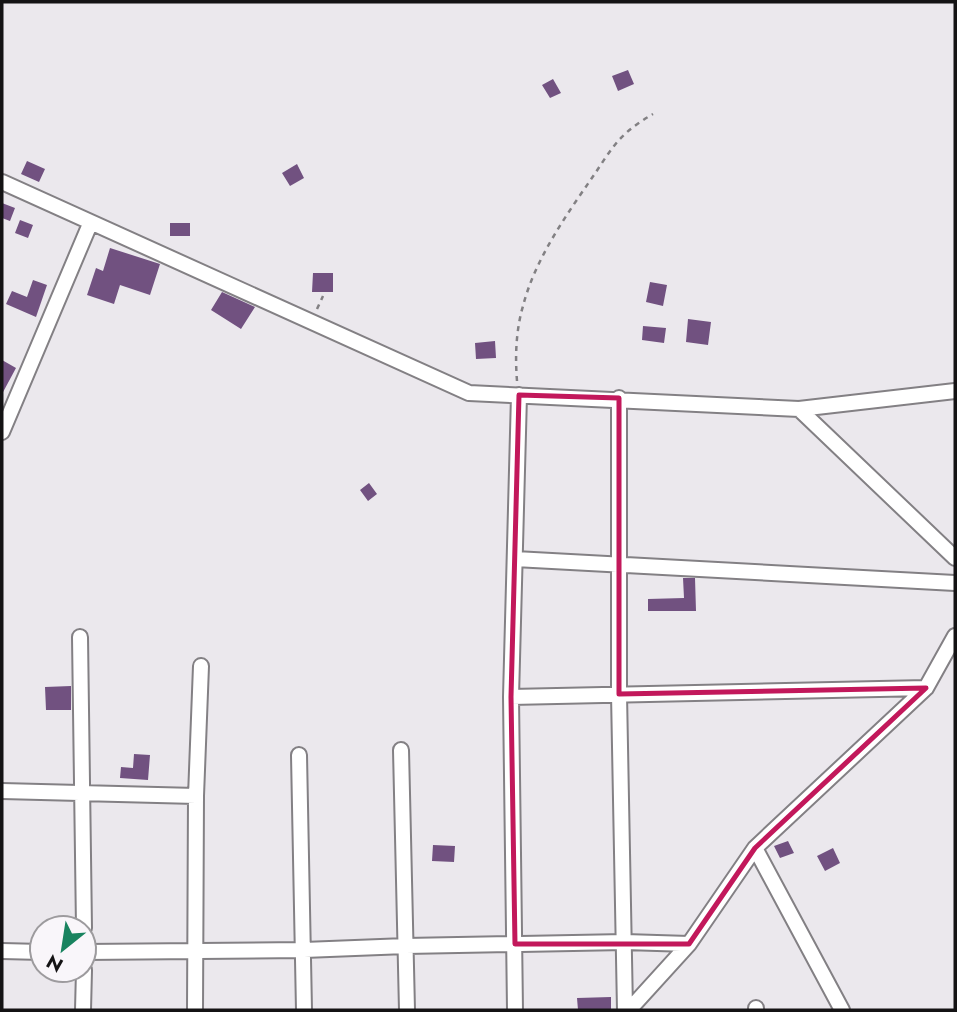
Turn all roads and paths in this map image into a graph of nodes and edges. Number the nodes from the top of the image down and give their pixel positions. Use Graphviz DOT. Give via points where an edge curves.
graph roads {
  1 [pos="653,114"];
  2 [pos="2,183"];
  3 [pos="90,223"];
  4 [pos="955,391"];
  5 [pos="519,395"];
  6 [pos="619,398"];
  7 [pos="799,409"];
  8 [pos="2,432"];
  9 [pos="955,558"];
  10 [pos="514,559"];
  11 [pos="619,564"];
  12 [pos="955,583"];
  13 [pos="955,636"];
  14 [pos="80,637"];
  15 [pos="201,666"];
  16 [pos="926,688"];
  17 [pos="619,694"];
  18 [pos="511,698"];
  19 [pos="401,750"];
  20 [pos="299,755"];
  21 [pos="2,791"];
  22 [pos="82,793"];
  23 [pos="195,796"];
  24 [pos="755,848"];
  25 [pos="84,914"];
  26 [pos="625,942"];
  27 [pos="514,944"];
  28 [pos="689,944"];
  29 [pos="406,946"];
  30 [pos="304,950"];
  31 [pos="2,951"];
  32 [pos="195,951"];
  33 [pos="28,952"];
  34 [pos="98,952"];
  35 [pos="84,984"];
  36 [pos="83,1010"];
  37 [pos="195,1010"];
  38 [pos="304,1010"];
  39 [pos="407,1010"];
  40 [pos="515,1010"];
  41 [pos="627,1010"];
  42 [pos="842,1010"];
  1 -- 5 [label="path" via="618,142 537,270 518,326 515,363"];
  2 -- 3 [label="street"];
  3 -- 5 [label="street" via="469,393"];
  3 -- 8 [label="street"];
  4 -- 7 [label="street"];
  5 -- 6 [label="street"];
  5 -- 10 [label="street"];
  6 -- 7 [label="street"];
  6 -- 11 [label="street"];
  7 -- 9 [label="street"];
  10 -- 11 [label="street"];
  10 -- 18 [label="street"];
  11 -- 12 [label="street"];
  11 -- 17 [label="street"];
  13 -- 16 [label="street"];
  14 -- 22 [label="street"];
  15 -- 23 [label="street"];
  16 -- 17 [label="street"];
  16 -- 24 [label="street"];
  17 -- 18 [label="street"];
  17 -- 26 [label="street"];
  18 -- 27 [label="street"];
  19 -- 29 [label="street"];
  20 -- 30 [label="street"];
  21 -- 22 [label="street"];
  22 -- 23 [label="street"];
  22 -- 25 [label="street"];
  23 -- 32 [label="street"];
  24 -- 28 [label="street"];
  24 -- 42 [label="street"];
  26 -- 27 [label="street"];
  26 -- 28 [label="street"];
  26 -- 41 [label="street"];
  27 -- 29 [label="street"];
  27 -- 40 [label="street"];
  28 -- 41 [label="street"];
  29 -- 30 [label="street"];
  29 -- 39 [label="street"];
  30 -- 32 [label="street"];
  30 -- 38 [label="street"];
  31 -- 33 [label="street"];
  32 -- 34 [label="street"];
  32 -- 37 [label="street"];
  35 -- 36 [label="street"];
}
